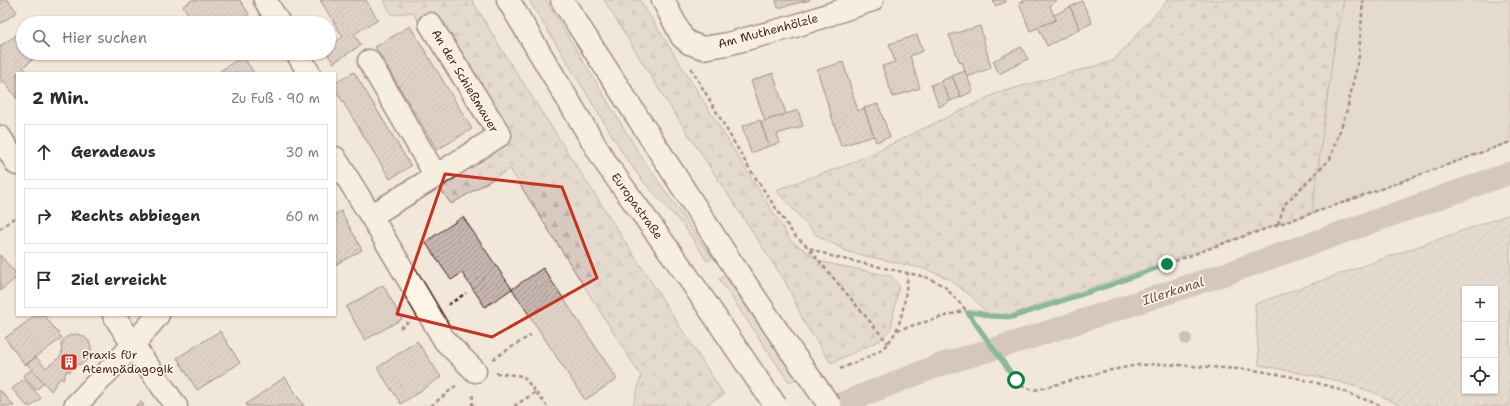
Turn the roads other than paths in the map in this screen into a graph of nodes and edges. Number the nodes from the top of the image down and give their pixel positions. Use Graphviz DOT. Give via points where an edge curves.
graph roads {
  1 [pos="266,0"];
  2 [pos="508,0"];
  3 [pos="562,0"];
  4 [pos="663,0"];
  5 [pos="872,0"];
  6 [pos="275,16"];
  7 [pos="430,24"];
  8 [pos="301,60"];
  9 [pos="369,61"];
  10 [pos="308,72"];
  11 [pos="0,137"];
  12 [pos="336,160"];
  13 [pos="16,162"];
  14 [pos="436,176"];
  15 [pos="371,216"];
  16 [pos="115,316"];
  17 [pos="157,316"];
  18 [pos="133,345"];
  19 [pos="475,371"];
  20 [pos="75,406"];
  21 [pos="176,406"];
  22 [pos="776,406"];
  23 [pos="830,406"];
  1 -- 6 [label="main road"];
  2 -- 22 [label="main road, Europastraße, bridge" via="607,165 684,271"];
  3 -- 23 [label="main road, bridge" via="723,250"];
  4 -- 5 [label="main road, Am Muthenhölzle" via="682,37 689,43 703,48 795,26"];
  7 -- 14 [label="main road, An der Schießmauer" via="500,135"];
  8 -- 10 [label="main road"];
  9 -- 14 [label="main road"];
  11 -- 13 [label="main road"];
  12 -- 15 [label="main road"];
  14 -- 15 [label="main road, An der Schießmauer"];
  15 -- 19 [label="main road" via="446,341"];
  16 -- 18 [label="main road"];
  17 -- 18 [label="main road"];
  18 -- 20 [label="main road"];
  18 -- 21 [label="main road"];
}
